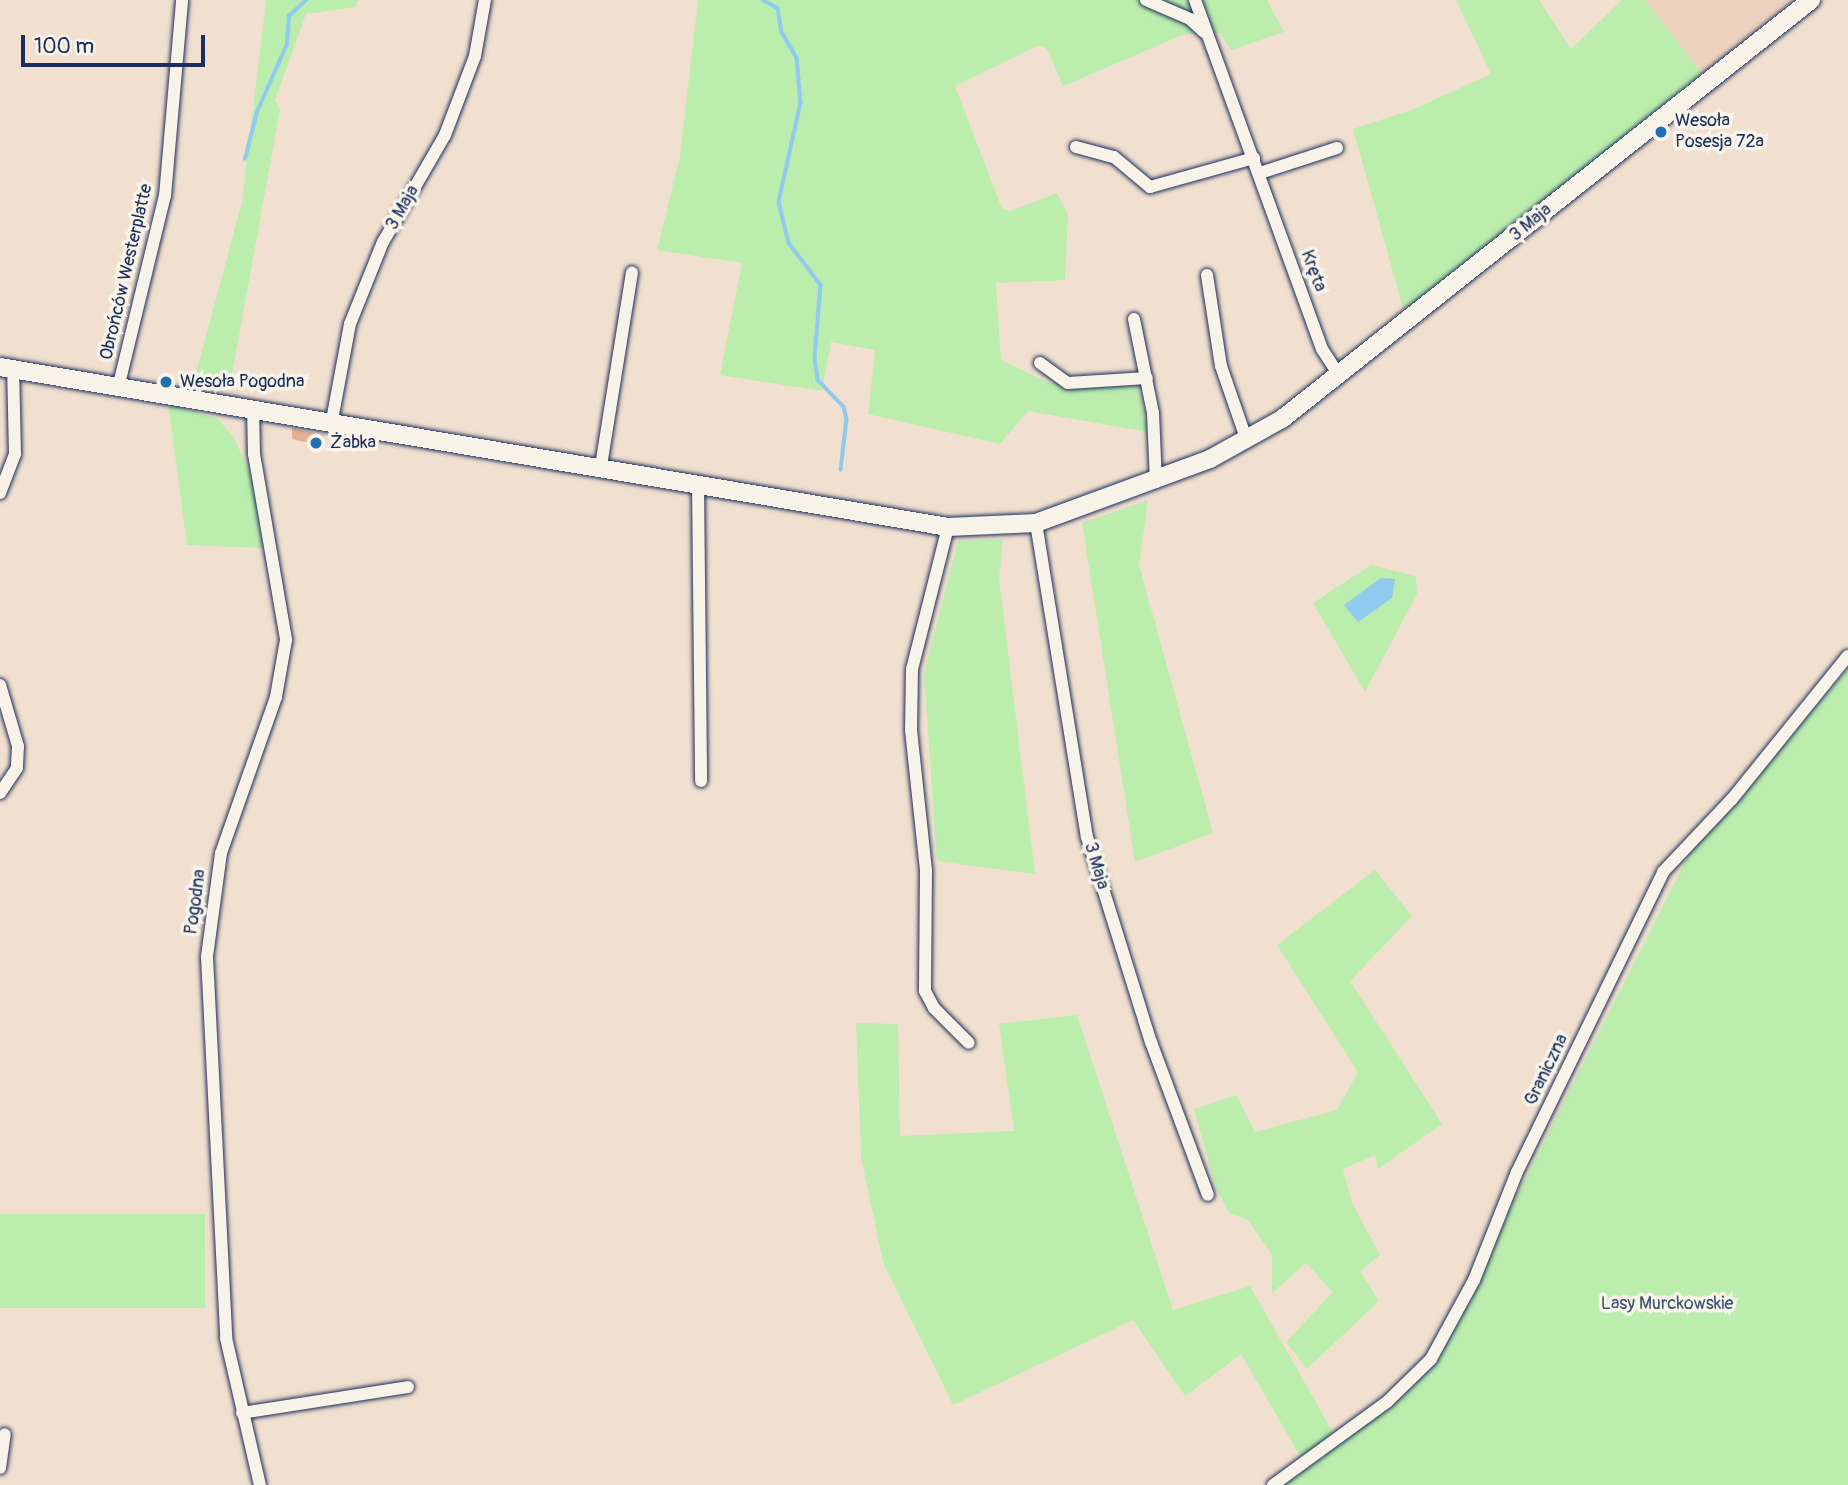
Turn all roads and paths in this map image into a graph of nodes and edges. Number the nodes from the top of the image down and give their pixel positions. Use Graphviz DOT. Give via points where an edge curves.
graph roads {
  1 [pos="182,0"];
  2 [pos="485,0"];
  3 [pos="1146,0"];
  4 [pos="1195,0"];
  5 [pos="1811,0"];
  6 [pos="1204,32"];
  7 [pos="1076,147"];
  8 [pos="1337,148"];
  9 [pos="1254,158"];
  10 [pos="1260,173"];
  11 [pos="632,272"];
  12 [pos="1207,275"];
  13 [pos="1134,319"];
  14 [pos="1040,363"];
  15 [pos="7,368"];
  16 [pos="1340,377"];
  17 [pos="1147,378"];
  18 [pos="119,384"];
  19 [pos="253,407"];
  20 [pos="332,420"];
  21 [pos="1247,441"];
  22 [pos="601,466"];
  23 [pos="1156,482"];
  24 [pos="698,484"];
  25 [pos="0,493"];
  26 [pos="1036,523"];
  27 [pos="948,527"];
  28 [pos="1848,656"];
  29 [pos="0,685"];
  30 [pos="701,781"];
  31 [pos="0,793"];
  32 [pos="969,1043"];
  33 [pos="1208,1195"];
  34 [pos="408,1387"];
  35 [pos="242,1413"];
  36 [pos="5,1434"];
  37 [pos="0,1468"];
  38 [pos="260,1485"];
  39 [pos="1273,1485"];
  1 -- 18 [label="street, Obrońców Westerplatte" via="165,196"];
  2 -- 20 [label="street, 3 Maja" via="475,55 445,135 383,242 349,324"];
  3 -- 6 [label="street" via="1190,19"];
  4 -- 6 [label="street, Kręta"];
  5 -- 16 [label="street, 3 Maja"];
  6 -- 9 [label="street, Kręta"];
  7 -- 9 [label="street" via="1114,157 1150,187"];
  8 -- 10 [label="street"];
  9 -- 10 [label="street, Kręta"];
  10 -- 16 [label="street, Kręta" via="1322,349"];
  11 -- 22 [label="street"];
  12 -- 21 [label="street" via="1221,366"];
  13 -- 17 [label="street"];
  14 -- 17 [label="street" via="1068,383"];
  15 -- 18 [label="street, 3 Maja"];
  15 -- 25 [label="street, 3 Maja" via="16,454"];
  16 -- 21 [label="street, 3 Maja"];
  17 -- 23 [label="street"];
  18 -- 19 [label="street, 3 Maja"];
  19 -- 20 [label="street, 3 Maja"];
  19 -- 35 [label="street, Pogodna" via="254,454 286,640 276,697 222,853 207,957 225,1327"];
  20 -- 22 [label="street, 3 Maja"];
  21 -- 23 [label="street, 3 Maja"];
  22 -- 24 [label="street, 3 Maja"];
  23 -- 26 [label="street, 3 Maja"];
  24 -- 27 [label="street, 3 Maja"];
  24 -- 30 [label="street"];
  26 -- 27 [label="street, 3 Maja"];
  26 -- 33 [label="street, 3 Maja" via="1087,837 1151,1042"];
  27 -- 32 [label="street" via="912,669 911,730 926,871 925,991 934,1008"];
  28 -- 39 [label="street, Graniczna" via="1732,799 1663,872 1517,1172 1474,1280 1431,1359 1388,1401"];
  29 -- 31 [label="street" via="18,746 17,768"];
  34 -- 35 [label="street"];
  35 -- 38 [label="street, Pogodna"];
  36 -- 37 [label="street"];
}
